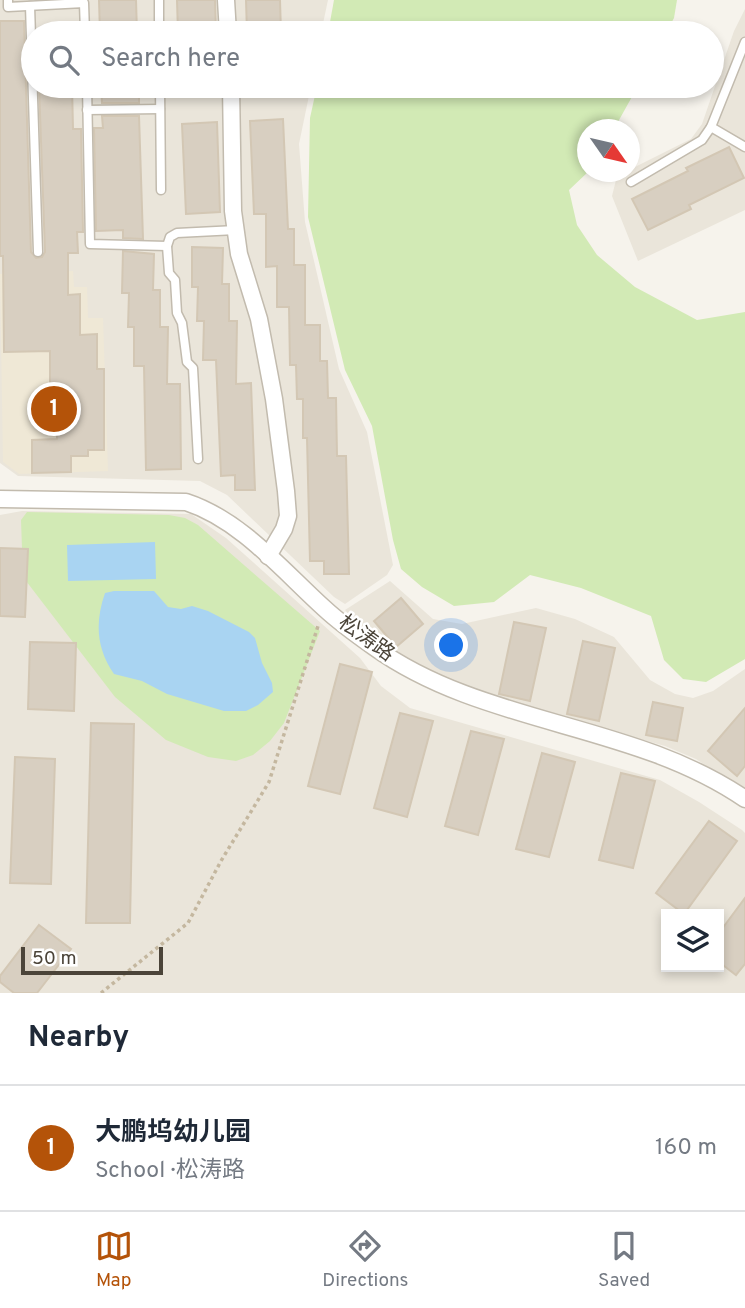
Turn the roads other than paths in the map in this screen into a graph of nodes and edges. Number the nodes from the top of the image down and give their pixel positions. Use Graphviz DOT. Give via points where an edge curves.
graph roads {
  1 [pos="8,0"];
  2 [pos="159,0"];
  3 [pos="226,0"];
  4 [pos="62,2"];
  5 [pos="30,6"];
  6 [pos="30,21"];
  7 [pos="85,21"];
  8 [pos="159,21"];
  9 [pos="227,21"];
  10 [pos="745,43"];
  11 [pos="735,67"];
  12 [pos="745,71"];
  13 [pos="724,94"];
  14 [pos="33,98"];
  15 [pos="87,98"];
  16 [pos="160,98"];
  17 [pos="231,98"];
  18 [pos="723,98"];
  19 [pos="160,109"];
  20 [pos="87,110"];
  21 [pos="711,127"];
  22 [pos="745,147"];
  23 [pos="640,177"];
  24 [pos="161,190"];
  25 [pos="236,230"];
  26 [pos="167,246"];
  27 [pos="38,252"];
  28 [pos="198,459"];
  29 [pos="0,499"];
  30 [pos="268,556"];
  31 [pos="745,799"];
  1 -- 5 [label="lane" via="8,7"];
  2 -- 8 [label="lane"];
  3 -- 9 [label="street"];
  4 -- 5 [label="lane"];
  4 -- 7 [label="lane" via="85,3"];
  5 -- 6 [label="lane"];
  10 -- 11 [label="lane"];
  11 -- 12 [label="lane"];
  11 -- 13 [label="lane"];
  14 -- 27 [label="lane"];
  15 -- 20 [label="lane"];
  16 -- 19 [label="lane"];
  17 -- 25 [label="street"];
  18 -- 21 [label="lane"];
  19 -- 20 [label="lane"];
  19 -- 24 [label="lane"];
  20 -- 26 [label="lane" via="90,244"];
  21 -- 22 [label="lane"];
  21 -- 23 [label="lane" via="702,140"];
  25 -- 26 [label="lane" via="177,233"];
  25 -- 30 [label="street" via="259,319 286,491 288,516"];
  26 -- 28 [label="lane" via="187,362 194,369"];
  29 -- 30 [label="street, 松涛路" via="186,502 227,523"];
  30 -- 31 [label="street, 松涛路" via="374,648 420,676 657,754"];
}
